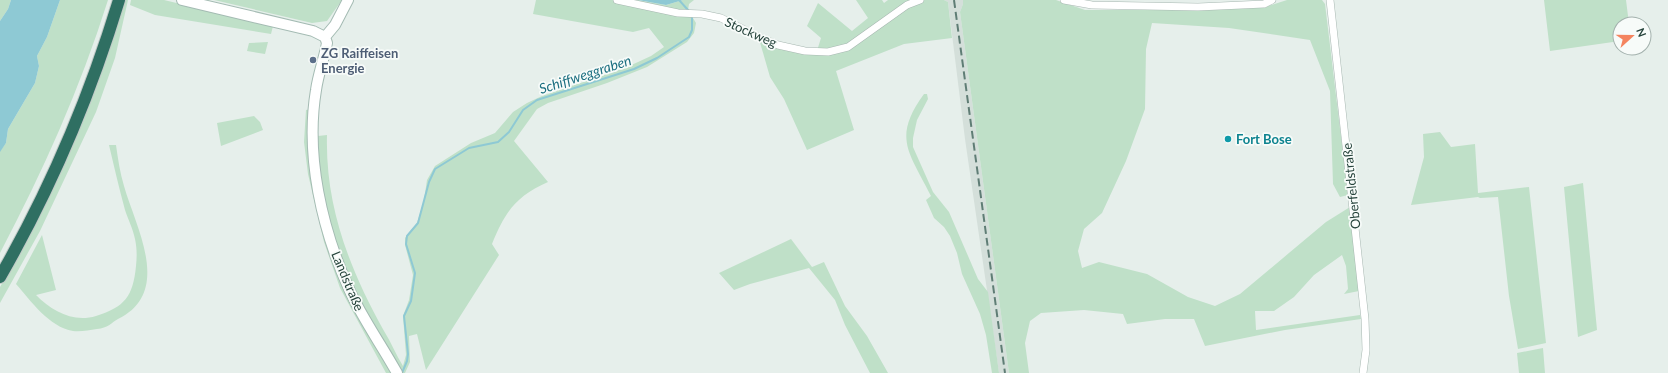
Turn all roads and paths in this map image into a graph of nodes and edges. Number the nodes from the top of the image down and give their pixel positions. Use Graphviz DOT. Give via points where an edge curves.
graph roads {
  1 [pos="112,0"];
  2 [pos="119,0"];
  3 [pos="182,0"];
  4 [pos="348,0"];
  5 [pos="617,0"];
  6 [pos="920,0"];
  7 [pos="1064,0"];
  8 [pos="1272,0"];
  9 [pos="1330,0"];
  10 [pos="325,37"];
  11 [pos="0,263"];
  12 [pos="0,277"];
  13 [pos="397,373"];
  14 [pos="1363,373"];
  1 -- 11 [label="highway" via="99,44 66,130"];
  2 -- 12 [label="highway" via="106,44 72,131"];
  3 -- 10 [label="street" via="313,31"];
  4 -- 10 [label="street" via="335,25"];
  5 -- 6 [label="street, Stockweg" via="678,13 720,18 778,45 805,51 828,52 848,47 907,5"];
  7 -- 8 [label="street" via="1092,5 1198,7 1264,4"];
  9 -- 14 [label="street, Oberfeldstraße" via="1365,319 1366,350"];
  10 -- 13 [label="street, Landstraße" via="327,43 316,90 313,135 317,183 332,243 349,288"];
}
